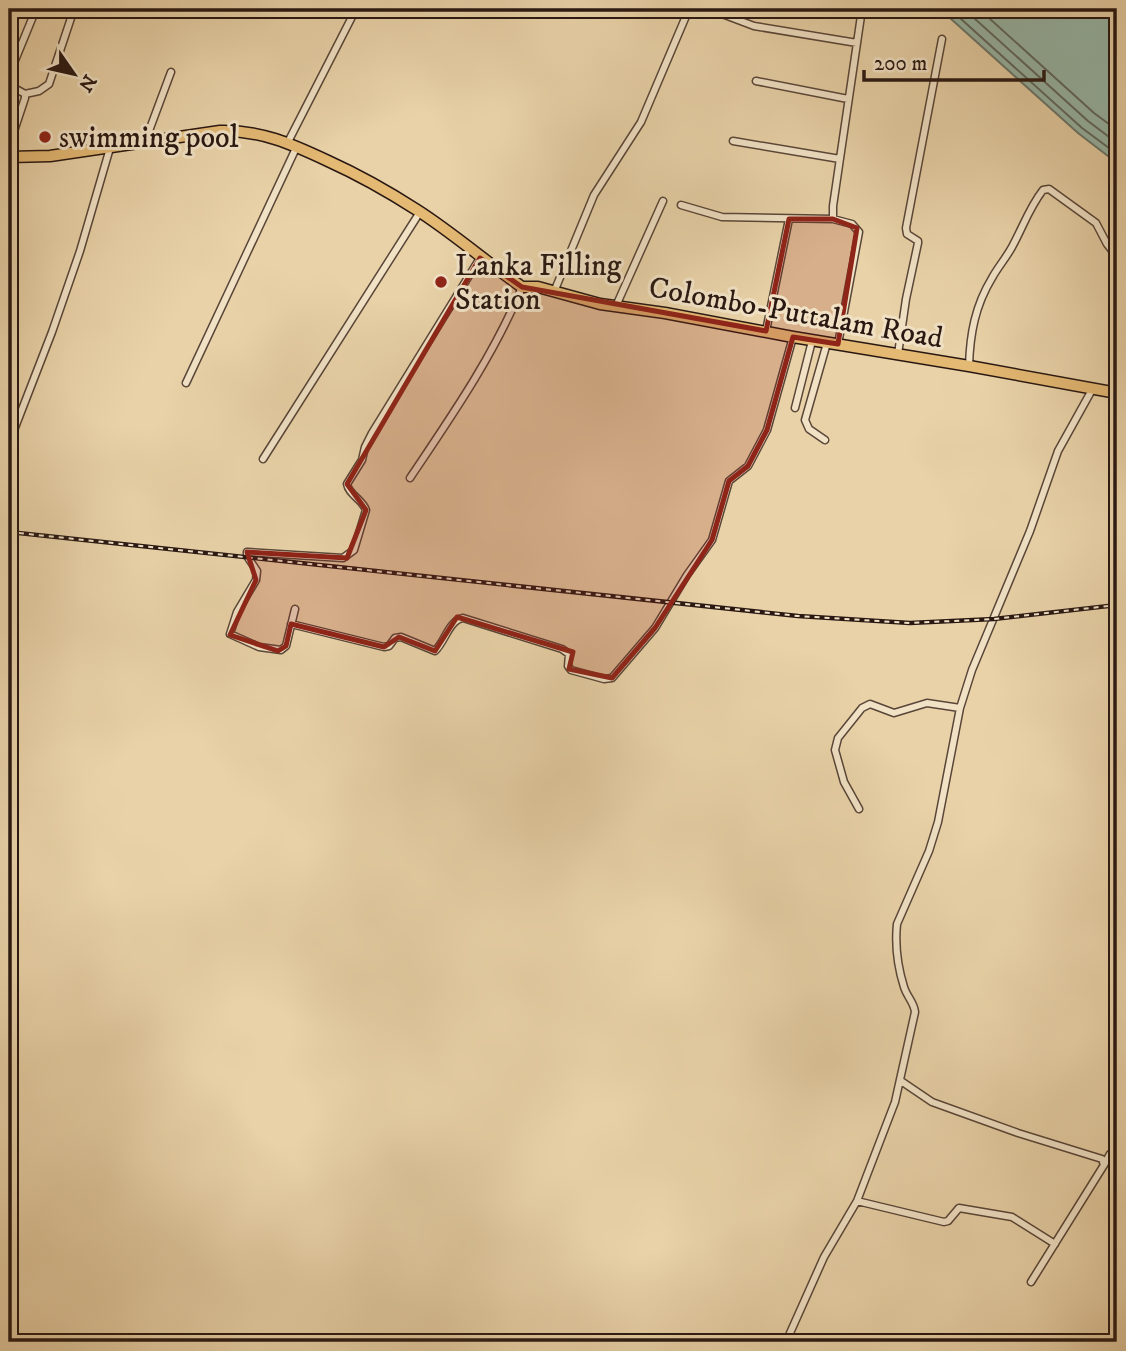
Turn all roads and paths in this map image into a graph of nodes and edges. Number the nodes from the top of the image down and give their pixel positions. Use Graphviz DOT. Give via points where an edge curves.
graph roads {
  1 [pos="36,9"];
  2 [pos="74,9"];
  3 [pos="356,9"];
  4 [pos="689,9"];
  5 [pos="709,9"];
  6 [pos="862,9"];
  7 [pos="942,39"];
  8 [pos="857,43"];
  9 [pos="171,72"];
  10 [pos="9,75"];
  11 [pos="756,81"];
  12 [pos="9,85"];
  13 [pos="25,94"];
  14 [pos="848,99"];
  15 [pos="150,140"];
  16 [pos="733,141"];
  17 [pos="293,144"];
  18 [pos="9,146"];
  19 [pos="111,146"];
  20 [pos="9,158"];
  21 [pos="840,159"];
  22 [pos="663,201"];
  23 [pos="681,205"];
  24 [pos="420,212"];
  25 [pos="789,219"];
  26 [pos="833,219"];
  27 [pos="1117,257"];
  28 [pos="480,258"];
  29 [pos="522,286"];
  30 [pos="554,292"];
  31 [pos="616,306"];
  32 [pos="766,331"];
  33 [pos="793,338"];
  34 [pos="812,341"];
  35 [pos="832,344"];
  36 [pos="898,354"];
  37 [pos="969,366"];
  38 [pos="186,383"];
  39 [pos="1093,388"];
  40 [pos="1117,393"];
  41 [pos="795,408"];
  42 [pos="825,440"];
  43 [pos="9,443"];
  44 [pos="263,459"];
  45 [pos="410,478"];
  46 [pos="295,610"];
  47 [pos="291,624"];
  48 [pos="960,708"];
  49 [pos="859,809"];
  50 [pos="901,1081"];
  51 [pos="1117,1153"];
  52 [pos="1104,1165"];
  53 [pos="856,1201"];
  54 [pos="1055,1244"];
  55 [pos="1031,1282"];
  56 [pos="786,1342"];
  1 -- 10 [label="street"];
  2 -- 13 [label="street" via="49,84"];
  3 -- 17 [label="street"];
  4 -- 30 [label="street" via="641,122 594,195"];
  5 -- 8 [label="street" via="754,26"];
  6 -- 8 [label="street"];
  7 -- 36 [label="street" via="906,228 918,243"];
  8 -- 14 [label="street"];
  9 -- 15 [label="street" via="149,131"];
  11 -- 14 [label="street"];
  12 -- 13 [label="street"];
  13 -- 18 [label="street"];
  14 -- 21 [label="street"];
  15 -- 17 [label="highway, Colombo-Puttalam Road" via="244,131"];
  15 -- 19 [label="highway, Colombo-Puttalam Road"];
  16 -- 21 [label="street"];
  17 -- 24 [label="highway, Colombo-Puttalam Road"];
  17 -- 38 [label="street"];
  19 -- 20 [label="highway, Colombo-Puttalam Road"];
  19 -- 43 [label="street" via="80,251"];
  21 -- 26 [label="street"];
  22 -- 31 [label="street"];
  23 -- 25 [label="street" via="722,217"];
  24 -- 28 [label="highway, Colombo-Puttalam Road"];
  24 -- 44 [label="street"];
  25 -- 26 [label="street"];
  25 -- 32 [label="street"];
  26 -- 35 [label="street" via="852,224 859,232"];
  27 -- 37 [label="street" via="1096,223 1049,189 1043,190 977,309"];
  28 -- 29 [label="highway, Colombo-Puttalam Road"];
  28 -- 47 [label="street" via="372,433 347,484 366,510 354,550 343,558 247,552 257,570 256,580 237,612 230,635 278,651 286,646"];
  29 -- 30 [label="highway, Colombo-Puttalam Road"];
  29 -- 45 [label="street" via="484,361"];
  30 -- 31 [label="highway, Colombo-Puttalam Road"];
  31 -- 32 [label="highway, Colombo-Puttalam Road"];
  32 -- 33 [label="highway, Colombo-Puttalam Road"];
  33 -- 34 [label="highway, Colombo-Puttalam Road"];
  33 -- 47 [label="street" via="767,430 748,466 729,481 712,540 655,628 612,678 571,670 569,654 562,649 463,618 454,622 435,651 401,637 384,647"];
  34 -- 35 [label="highway, Colombo-Puttalam Road"];
  34 -- 41 [label="street"];
  35 -- 36 [label="highway, Colombo-Puttalam Road"];
  35 -- 42 [label="street" via="805,421"];
  36 -- 37 [label="highway, Colombo-Puttalam Road"];
  37 -- 39 [label="highway, Colombo-Puttalam Road"];
  39 -- 40 [label="highway, Colombo-Puttalam Road"];
  39 -- 48 [label="street" via="1058,451"];
  46 -- 47 [label="street"];
  48 -- 49 [label="street" via="927,703 894,713 870,704 862,708 838,738 835,750 844,782"];
  48 -- 50 [label="street" via="938,822 897,925 904,989 915,1013"];
  50 -- 52 [label="street" via="932,1102 1098,1157"];
  50 -- 53 [label="street"];
  51 -- 52 [label="street" via="1110,1154"];
  52 -- 54 [label="street"];
  53 -- 54 [label="street" via="944,1222 959,1208 1009,1216"];
  53 -- 56 [label="street" via="824,1257"];
  54 -- 55 [label="street"];
}
